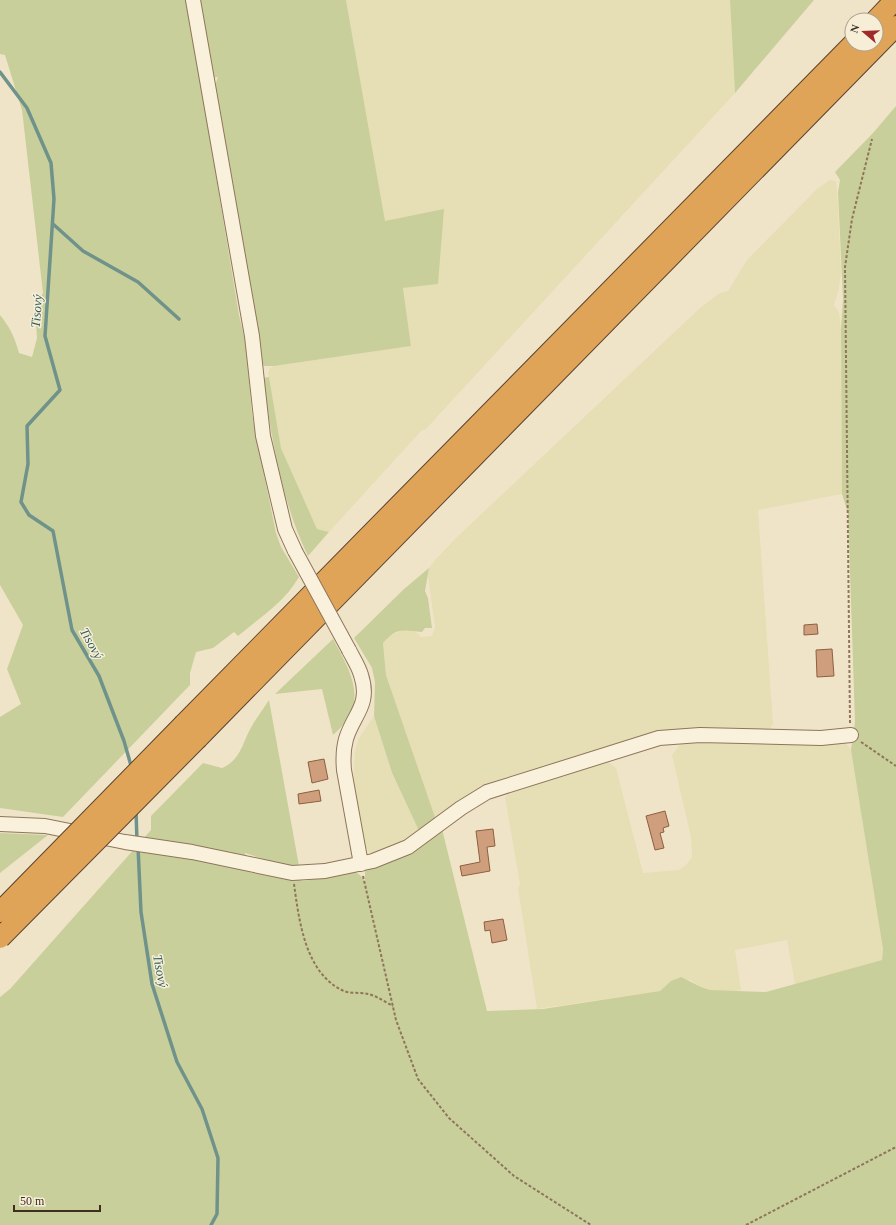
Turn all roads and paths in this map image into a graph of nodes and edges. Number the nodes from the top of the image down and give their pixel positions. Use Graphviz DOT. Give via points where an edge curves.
graph roads {
  1 [pos="193,0"];
  2 [pos="895,0"];
  3 [pos="884,12"];
  4 [pos="896,26"];
  5 [pos="845,52"];
  6 [pos="872,140"];
  7 [pos="191,731"];
  8 [pos="850,735"];
  9 [pos="896,766"];
  10 [pos="0,824"];
  11 [pos="361,864"];
  12 [pos="292,873"];
  13 [pos="0,912"];
  14 [pos="0,938"];
  15 [pos="393,1006"];
  16 [pos="896,1147"];
  17 [pos="591,1225"];
  18 [pos="746,1225"];
  1 -- 11 [label="street, bridge" via="252,336 263,436 285,529 361,675 364,691 362,706 346,738 343,754"];
  2 -- 3 [label="highway"];
  4 -- 7 [label="highway"];
  5 -- 7 [label="highway"];
  6 -- 8 [label="path" via="852,219 845,267"];
  7 -- 13 [label="highway, bridge"];
  7 -- 14 [label="highway, bridge"];
  8 -- 9 [label="path"];
  8 -- 11 [label="street" via="821,738 700,735 659,738 487,792 408,847"];
  10 -- 12 [label="street" via="45,826"];
  11 -- 12 [label="street" via="325,871"];
  11 -- 15 [label="path"];
  12 -- 15 [label="path" via="299,918 312,958 326,978 344,991 369,994"];
  15 -- 17 [label="path" via="418,1079 449,1118 514,1176"];
  16 -- 18 [label="path"];
}
